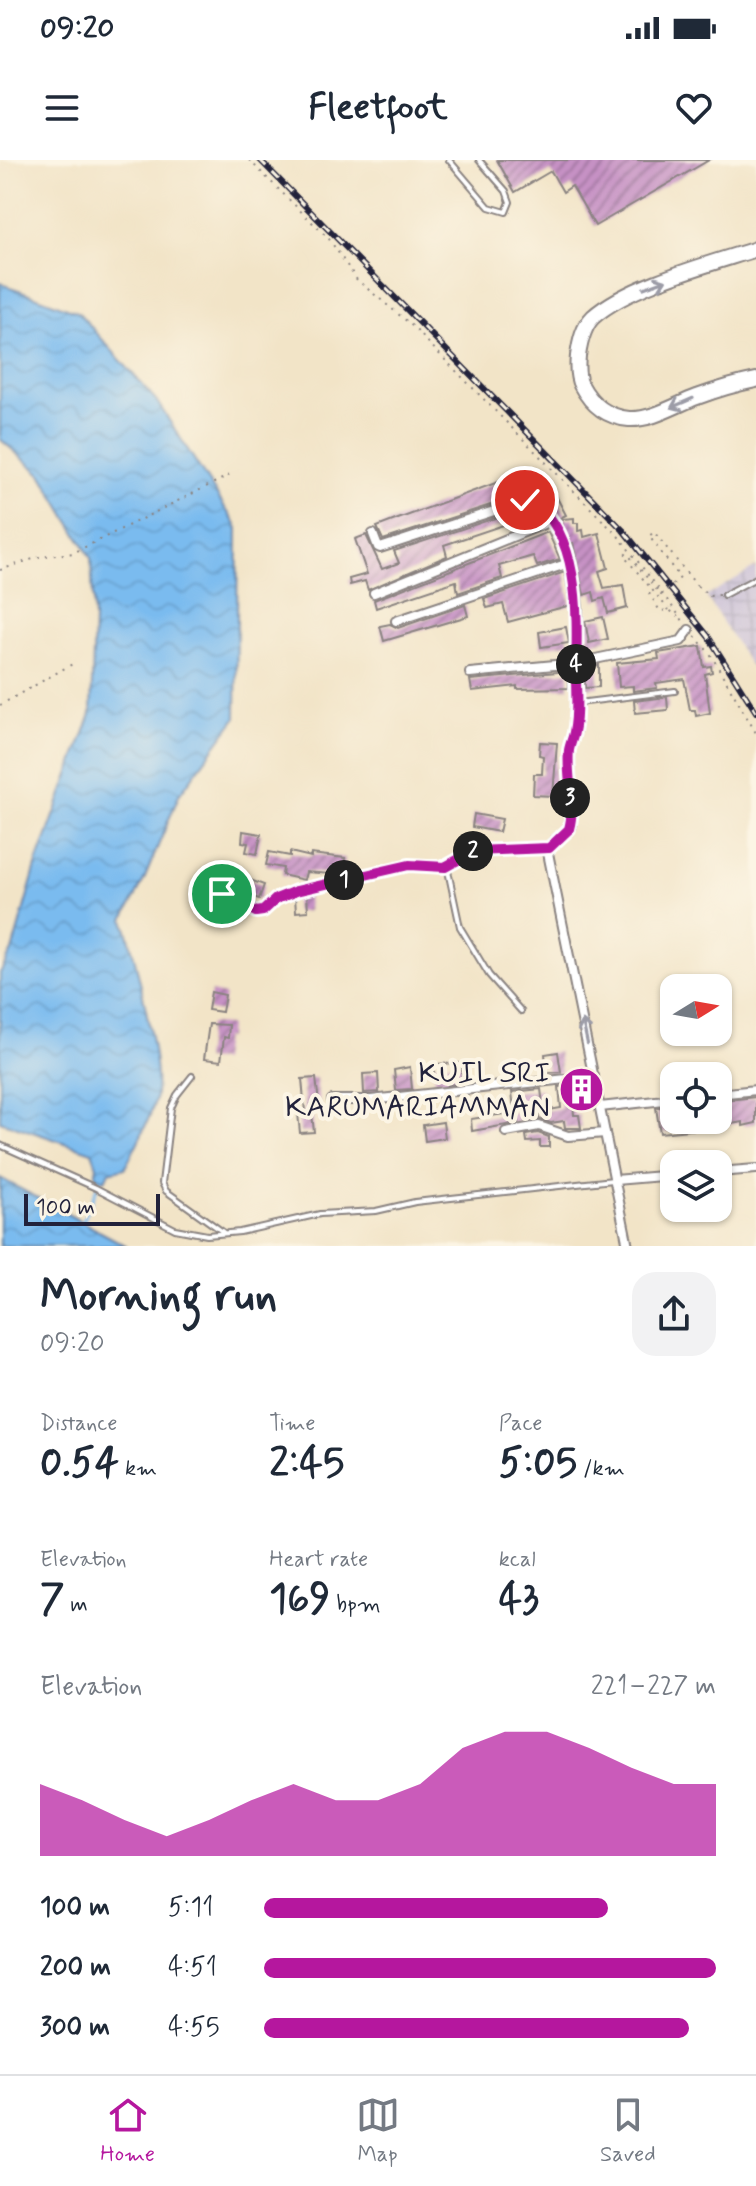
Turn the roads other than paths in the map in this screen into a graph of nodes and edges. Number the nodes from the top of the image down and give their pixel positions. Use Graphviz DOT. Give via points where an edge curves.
graph roads {
  1 [pos="449,160"];
  2 [pos="479,160"];
  3 [pos="756,249"];
  4 [pos="756,380"];
  5 [pos="551,521"];
  6 [pos="373,534"];
  7 [pos="569,563"];
  8 [pos="756,578"];
  9 [pos="374,593"];
  10 [pos="724,595"];
  11 [pos="396,621"];
  12 [pos="689,630"];
  13 [pos="576,663"];
  14 [pos="470,673"];
  15 [pos="675,691"];
  16 [pos="576,704"];
  17 [pos="549,848"];
  18 [pos="447,866"];
  19 [pos="204,890"];
  20 [pos="521,1011"];
  21 [pos="192,1076"];
  22 [pos="594,1076"];
  23 [pos="756,1090"];
  24 [pos="732,1093"];
  25 [pos="332,1100"];
  26 [pos="660,1101"];
  27 [pos="600,1107"];
  28 [pos="506,1132"];
  29 [pos="605,1133"];
  30 [pos="0,1145"];
  31 [pos="756,1169"];
  32 [pos="732,1171"];
  33 [pos="660,1176"];
  34 [pos="615,1180"];
  35 [pos="225,1234"];
  36 [pos="628,1246"];
  1 -- 2 [label="lane" via="489,207 506,212 506,191"];
  4 -- 3 [label="main road, one-way" via="629,419 611,415 588,397 577,365 583,331 592,318 637,291"];
  5 -- 6 [label="street" via="531,499 380,548"];
  5 -- 7 [label="street"];
  5 -- 9 [label="street"];
  7 -- 11 [label="street"];
  7 -- 13 [label="street" via="578,607"];
  8 -- 10 [label="lane"];
  12 -- 13 [label="street" via="681,641"];
  13 -- 14 [label="street"];
  13 -- 16 [label="street"];
  15 -- 16 [label="lane"];
  16 -- 17 [label="street" via="569,750 571,825"];
  17 -- 18 [label="lane" via="474,851"];
  22 -- 17 [label="street, one-way"];
  18 -- 19 [label="lane" via="409,865 296,891 256,912"];
  18 -- 20 [label="lane" via="460,927 489,975"];
  21 -- 35 [label="lane" via="171,1108 162,1183"];
  22 -- 25 [label="street"];
  22 -- 27 [label="street"];
  23 -- 24 [label="street"];
  26 -- 27 [label="street"];
  27 -- 29 [label="street"];
  28 -- 29 [label="street" via="539,1126 568,1136"];
  29 -- 34 [label="street"];
  30 -- 35 [label="lane" via="175,1229"];
  31 -- 32 [label="street"];
  33 -- 34 [label="street"];
  34 -- 35 [label="lane" via="320,1214"];
  34 -- 36 [label="street"];
}
